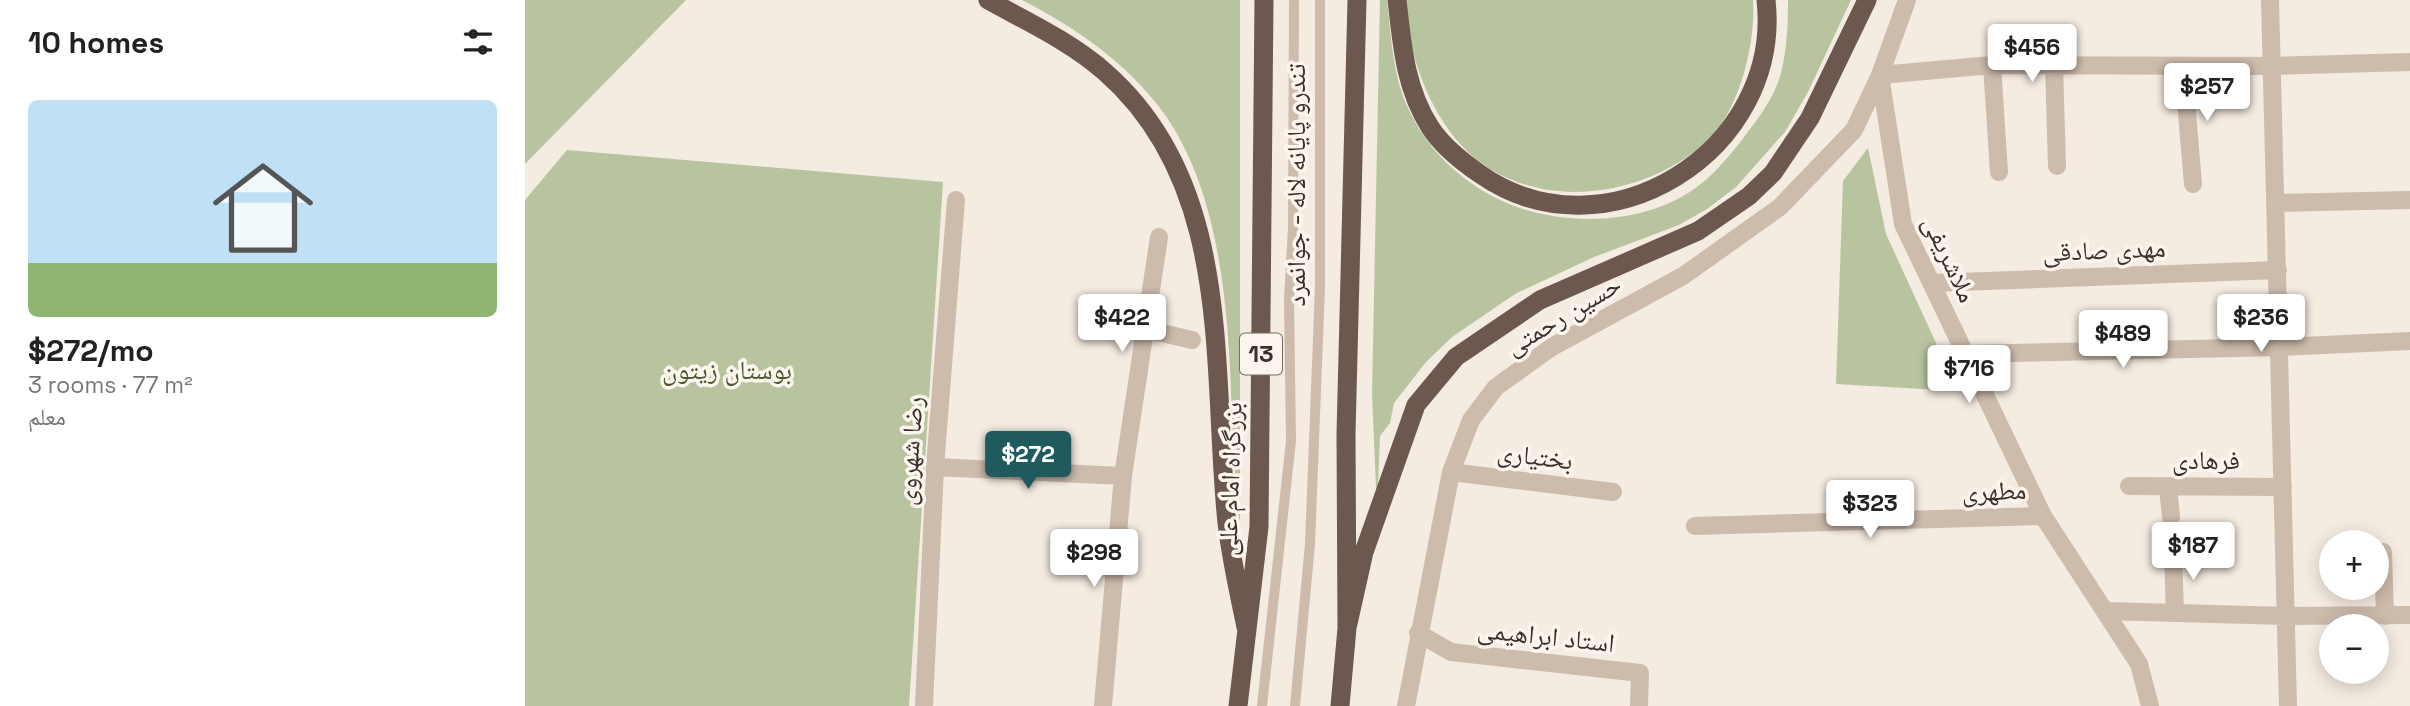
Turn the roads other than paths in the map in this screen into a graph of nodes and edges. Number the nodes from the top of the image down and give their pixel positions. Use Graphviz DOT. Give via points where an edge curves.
graph roads {
  1 [pos="988,0"];
  2 [pos="1264,0"];
  3 [pos="1294,0"];
  4 [pos="1320,0"];
  5 [pos="1357,0"];
  6 [pos="1397,0"];
  7 [pos="1766,0"];
  8 [pos="1867,0"];
  9 [pos="1907,0"];
  10 [pos="2270,0"];
  11 [pos="2410,62"];
  12 [pos="1992,65"];
  13 [pos="2054,65"];
  14 [pos="2183,66"];
  15 [pos="2273,66"];
  16 [pos="1880,75"];
  17 [pos="2057,166"];
  18 [pos="1999,172"];
  19 [pos="2193,184"];
  20 [pos="956,200"];
  21 [pos="2410,200"];
  22 [pos="2276,203"];
  23 [pos="1159,237"];
  24 [pos="2278,270"];
  25 [pos="1931,283"];
  26 [pos="1145,329"];
  27 [pos="1192,340"];
  28 [pos="2410,341"];
  29 [pos="2280,347"];
  30 [pos="1966,354"];
  31 [pos="935,467"];
  32 [pos="1451,472"];
  33 [pos="1123,476"];
  34 [pos="2129,486"];
  35 [pos="2168,486"];
  36 [pos="2283,487"];
  37 [pos="1613,492"];
  38 [pos="2043,516"];
  39 [pos="2171,517"];
  40 [pos="1695,526"];
  41 [pos="2173,552"];
  42 [pos="2105,611"];
  43 [pos="2175,613"];
  44 [pos="2410,615"];
  45 [pos="2286,616"];
  46 [pos="2319,616"];
  47 [pos="2389,616"];
  48 [pos="1246,627"];
  49 [pos="1347,628"];
  50 [pos="1418,633"];
  51 [pos="924,706"];
  52 [pos="1103,706"];
  53 [pos="1238,706"];
  54 [pos="1262,706"];
  55 [pos="1295,706"];
  56 [pos="1340,706"];
  57 [pos="1406,706"];
  58 [pos="1639,706"];
  59 [pos="2150,706"];
  60 [pos="2288,706"];
  1 -- 48 [label="highway" via="1058,38 1105,72 1147,116 1181,177 1201,239 1215,311 1227,524"];
  2 -- 48 [label="highway, بزرگراه امام علی / 13" via="1259,527"];
  3 -- 54 [label="lane" via="1291,441"];
  4 -- 55 [label="lane, تندرو پایانه لاله - جوانمرد" via="1320,287 1310,544"];
  5 -- 49 [label="highway" via="1346,434"];
  6 -- 7 [label="highway" via="1405,66 1417,102 1430,128 1458,159 1520,197 1549,205 1593,206 1644,193 1687,172 1717,146 1739,114 1762,64"];
  8 -- 49 [label="highway" via="1811,118 1773,173 1749,196 1698,231 1540,300 1456,357 1424,395 1384,490"];
  9 -- 16 [label="street, ملاشریفی"];
  10 -- 15 [label="street"];
  11 -- 15 [label="street"];
  12 -- 13 [label="street"];
  12 -- 16 [label="street"];
  12 -- 18 [label="street"];
  13 -- 14 [label="street"];
  13 -- 17 [label="street"];
  14 -- 15 [label="street"];
  14 -- 19 [label="street"];
  15 -- 22 [label="street"];
  16 -- 25 [label="street, ملاشریفی" via="1903,224"];
  16 -- 32 [label="street, حسین رحمتی" via="1854,130 1780,207 1683,276 1552,347 1496,387 1471,420"];
  20 -- 31 [label="street, رضا شهروی"];
  21 -- 22 [label="street"];
  22 -- 24 [label="street"];
  23 -- 26 [label="street"];
  24 -- 25 [label="street, مهدی صادقی"];
  24 -- 29 [label="street"];
  25 -- 30 [label="street, ملاشریفی"];
  26 -- 27 [label="street"];
  26 -- 33 [label="street"];
  28 -- 29 [label="street"];
  29 -- 30 [label="street"];
  29 -- 36 [label="street"];
  30 -- 38 [label="street, ملاشریفی"];
  31 -- 33 [label="street"];
  31 -- 51 [label="street, رضا شهروی"];
  32 -- 37 [label="street, بختیاری"];
  32 -- 50 [label="street, حسین رحمتی"];
  33 -- 52 [label="street"];
  34 -- 35 [label="street, فرهادی"];
  35 -- 36 [label="street, فرهادی"];
  35 -- 39 [label="street"];
  36 -- 45 [label="street"];
  38 -- 40 [label="street, مطهری"];
  38 -- 42 [label="street, ملاشریفی"];
  41 -- 43 [label="street"];
  42 -- 43 [label="street"];
  42 -- 59 [label="street, ملاشریفی" via="2139,664"];
  43 -- 45 [label="street"];
  44 -- 47 [label="street"];
  45 -- 46 [label="street"];
  45 -- 60 [label="street"];
  48 -- 53 [label="highway, بزرگراه امام علی / 13"];
  49 -- 56 [label="highway"];
  50 -- 57 [label="street, حسین رحمتی"];
  50 -- 58 [label="street, استاد ابراهیمی" via="1451,652 1640,673"];
}
